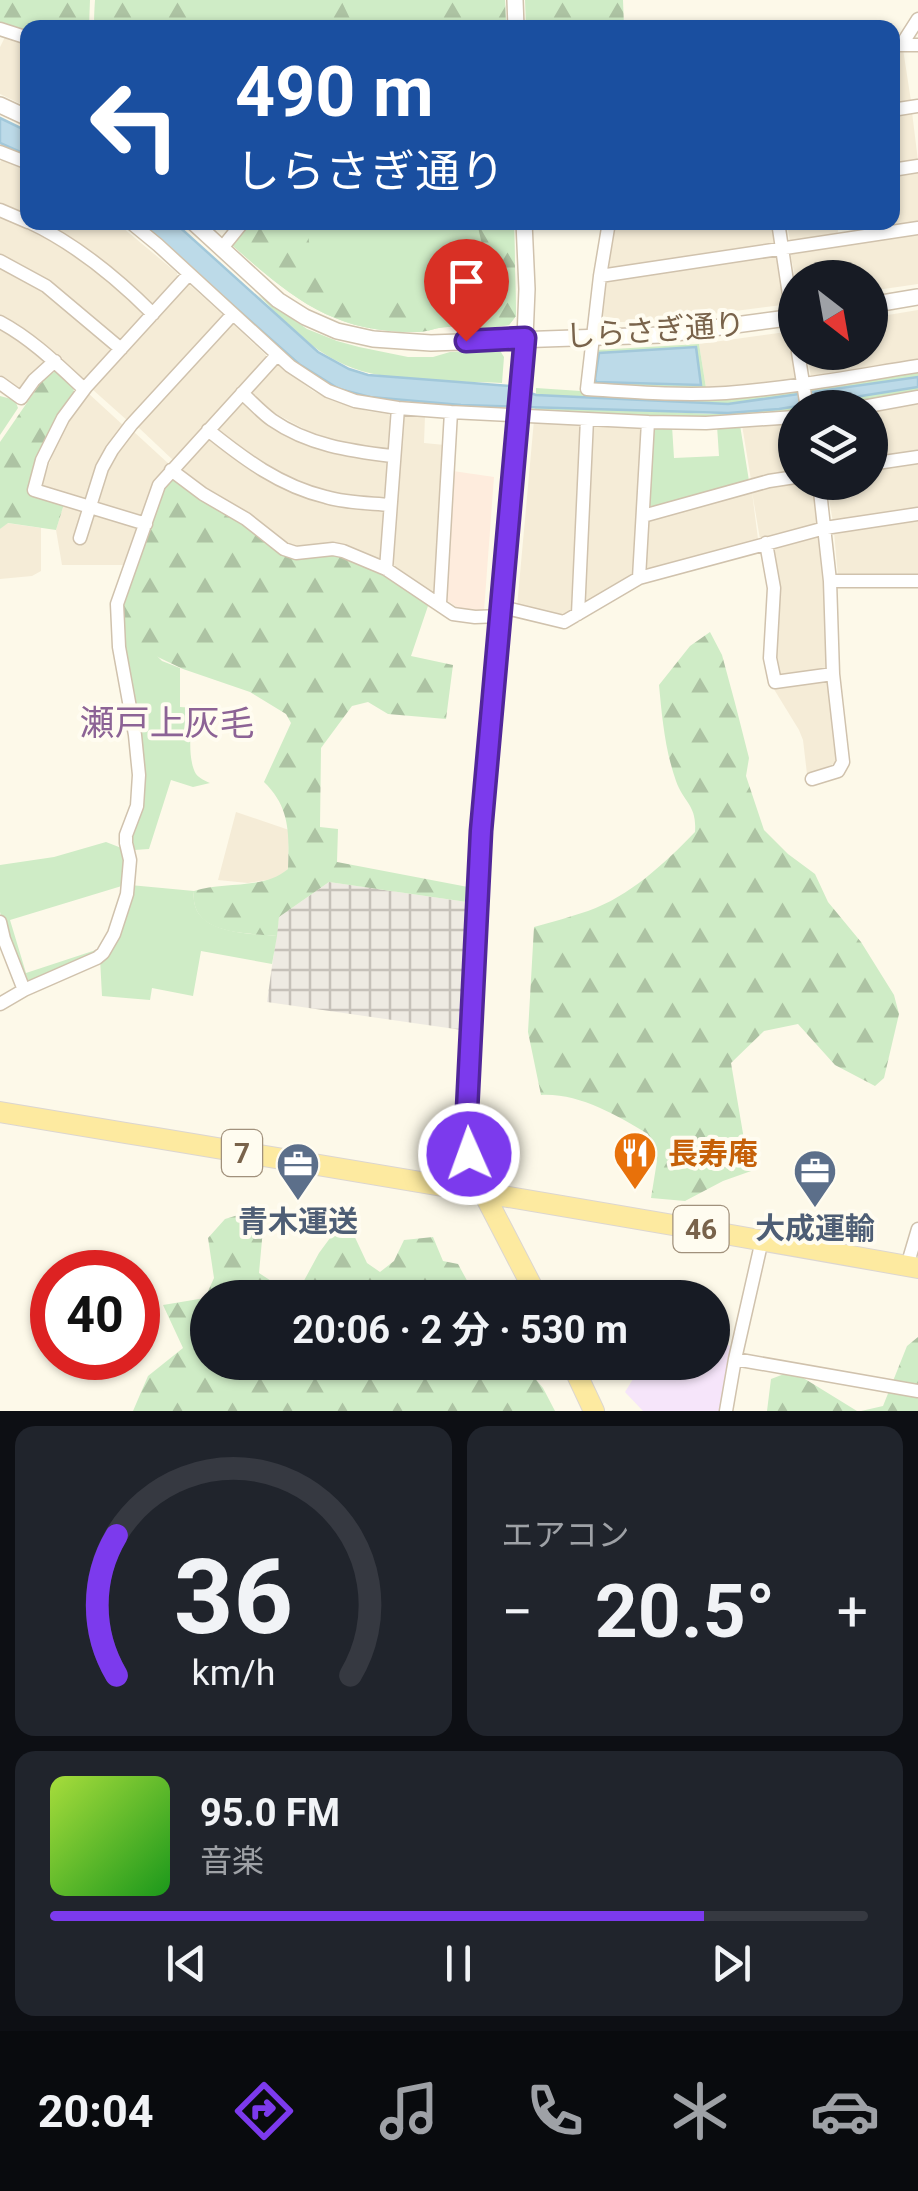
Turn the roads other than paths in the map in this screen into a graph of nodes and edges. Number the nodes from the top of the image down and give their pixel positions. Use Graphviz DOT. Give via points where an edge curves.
graph roads {
  1 [pos="918,19"];
  2 [pos="900,41"];
  3 [pos="918,228"];
  4 [pos="42,230"];
  5 [pos="139,230"];
  6 [pos="202,230"];
  7 [pos="237,230"];
  8 [pos="524,230"];
  9 [pos="608,230"];
  10 [pos="779,230"];
  11 [pos="843,230"];
  12 [pos="845,239"];
  13 [pos="222,248"];
  14 [pos="782,248"];
  15 [pos="784,260"];
  16 [pos="0,261"];
  17 [pos="189,274"];
  18 [pos="600,276"];
  19 [pos="918,297"];
  20 [pos="888,301"];
  21 [pos="153,314"];
  22 [pos="233,314"];
  23 [pos="0,322"];
  24 [pos="778,324"];
  25 [pos="593,337"];
  26 [pos="525,338"];
  27 [pos="121,348"];
  28 [pos="277,355"];
  29 [pos="55,362"];
  30 [pos="918,366"];
  31 [pos="801,370"];
  32 [pos="0,383"];
  33 [pos="803,384"];
  34 [pos="84,389"];
  35 [pos="804,390"];
  36 [pos="242,393"];
  37 [pos="918,398"];
  38 [pos="888,403"];
  39 [pos="398,408"];
  40 [pos="451,412"];
  41 [pos="520,413"];
  42 [pos="778,417"];
  43 [pos="587,419"];
  44 [pos="648,422"];
  45 [pos="208,430"];
  46 [pos="392,456"];
  47 [pos="918,457"];
  48 [pos="888,461"];
  49 [pos="171,470"];
  50 [pos="778,480"];
  51 [pos="821,500"];
  52 [pos="90,506"];
  53 [pos="390,506"];
  54 [pos="918,514"];
  55 [pos="642,516"];
  56 [pos="146,524"];
  57 [pos="825,528"];
  58 [pos="80,538"];
  59 [pos="766,543"];
  60 [pos="386,568"];
  61 [pos="639,578"];
  62 [pos="830,582"];
  63 [pos="918,582"];
  64 [pos="440,603"];
  65 [pos="502,612"];
  66 [pos="578,614"];
  67 [pos="833,674"];
  68 [pos="812,780"];
  69 [pos="0,922"];
  70 [pos="24,990"];
  71 [pos="0,1004"];
  72 [pos="0,1112"];
  73 [pos="484,1194"];
  74 [pos="918,1229"];
  75 [pos="762,1240"];
  76 [pos="912,1267"];
  77 [pos="529,1280"];
  78 [pos="735,1359"];
  79 [pos="579,1380"];
  80 [pos="918,1391"];
  81 [pos="594,1411"];
  82 [pos="726,1411"];
  1 -- 2 [label="street"];
  3 -- 12 [label="street"];
  4 -- 21 [label="street" via="122,283"];
  5 -- 17 [label="street"];
  6 -- 13 [label="street, しらさぎ通り"];
  7 -- 13 [label="street"];
  8 -- 26 [label="street"];
  9 -- 18 [label="street"];
  10 -- 14 [label="street"];
  11 -- 12 [label="street"];
  12 -- 14 [label="street"];
  13 -- 26 [label="street, しらさぎ通り" via="278,300 337,331 431,343"];
  14 -- 15 [label="street"];
  14 -- 18 [label="street"];
  16 -- 27 [label="street" via="46,286"];
  17 -- 21 [label="street"];
  17 -- 22 [label="street"];
  18 -- 25 [label="street"];
  19 -- 20 [label="street"];
  21 -- 27 [label="street"];
  22 -- 28 [label="street"];
  22 -- 52 [label="street" via="130,425 102,468"];
  23 -- 29 [label="street"];
  24 -- 25 [label="street, しらさぎ通り"];
  25 -- 26 [label="street, しらさぎ通り"];
  25 -- 33 [label="street" via="587,389 724,393"];
  26 -- 41 [label="street"];
  27 -- 34 [label="street"];
  28 -- 36 [label="street"];
  28 -- 39 [label="street" via="328,391"];
  29 -- 32 [label="street" via="20,398"];
  29 -- 34 [label="street"];
  30 -- 33 [label="street"];
  31 -- 33 [label="street"];
  33 -- 35 [label="street"];
  34 -- 52 [label="street" via="52,436 34,490"];
  36 -- 45 [label="street"];
  36 -- 46 [label="street" via="300,436"];
  37 -- 38 [label="street"];
  39 -- 40 [label="street"];
  39 -- 46 [label="street"];
  40 -- 41 [label="street"];
  40 -- 64 [label="street"];
  41 -- 43 [label="street"];
  41 -- 65 [label="street"];
  42 -- 44 [label="street"];
  43 -- 44 [label="street"];
  43 -- 66 [label="street"];
  44 -- 55 [label="street"];
  45 -- 49 [label="street"];
  45 -- 53 [label="street" via="264,472 305,491"];
  46 -- 53 [label="street"];
  47 -- 48 [label="street"];
  49 -- 56 [label="street"];
  49 -- 60 [label="street" via="284,549 343,551"];
  50 -- 55 [label="street"];
  51 -- 57 [label="street"];
  52 -- 56 [label="street"];
  52 -- 58 [label="street"];
  53 -- 60 [label="street"];
  54 -- 57 [label="street"];
  55 -- 61 [label="street"];
  56 -- 70 [label="street" via="116,604 139,775 126,835 127,894 103,953"];
  57 -- 59 [label="street"];
  57 -- 62 [label="street"];
  59 -- 61 [label="street"];
  59 -- 67 [label="street" via="774,588 775,682"];
  60 -- 64 [label="street"];
  61 -- 66 [label="street"];
  62 -- 63 [label="street"];
  62 -- 67 [label="street"];
  64 -- 65 [label="street" via="453,614"];
  65 -- 66 [label="street" via="564,622"];
  65 -- 73 [label="street" via="481,831 466,1130"];
  67 -- 68 [label="street" via="843,762 838,771"];
  69 -- 70 [label="street"];
  70 -- 71 [label="street"];
  72 -- 73 [label="main road, 7"];
  73 -- 75 [label="main road, 46"];
  73 -- 77 [label="main road"];
  74 -- 76 [label="street"];
  75 -- 76 [label="main road, 46"];
  75 -- 78 [label="street"];
  78 -- 80 [label="street"];
  78 -- 82 [label="street"];
  79 -- 81 [label="main road"];
}
